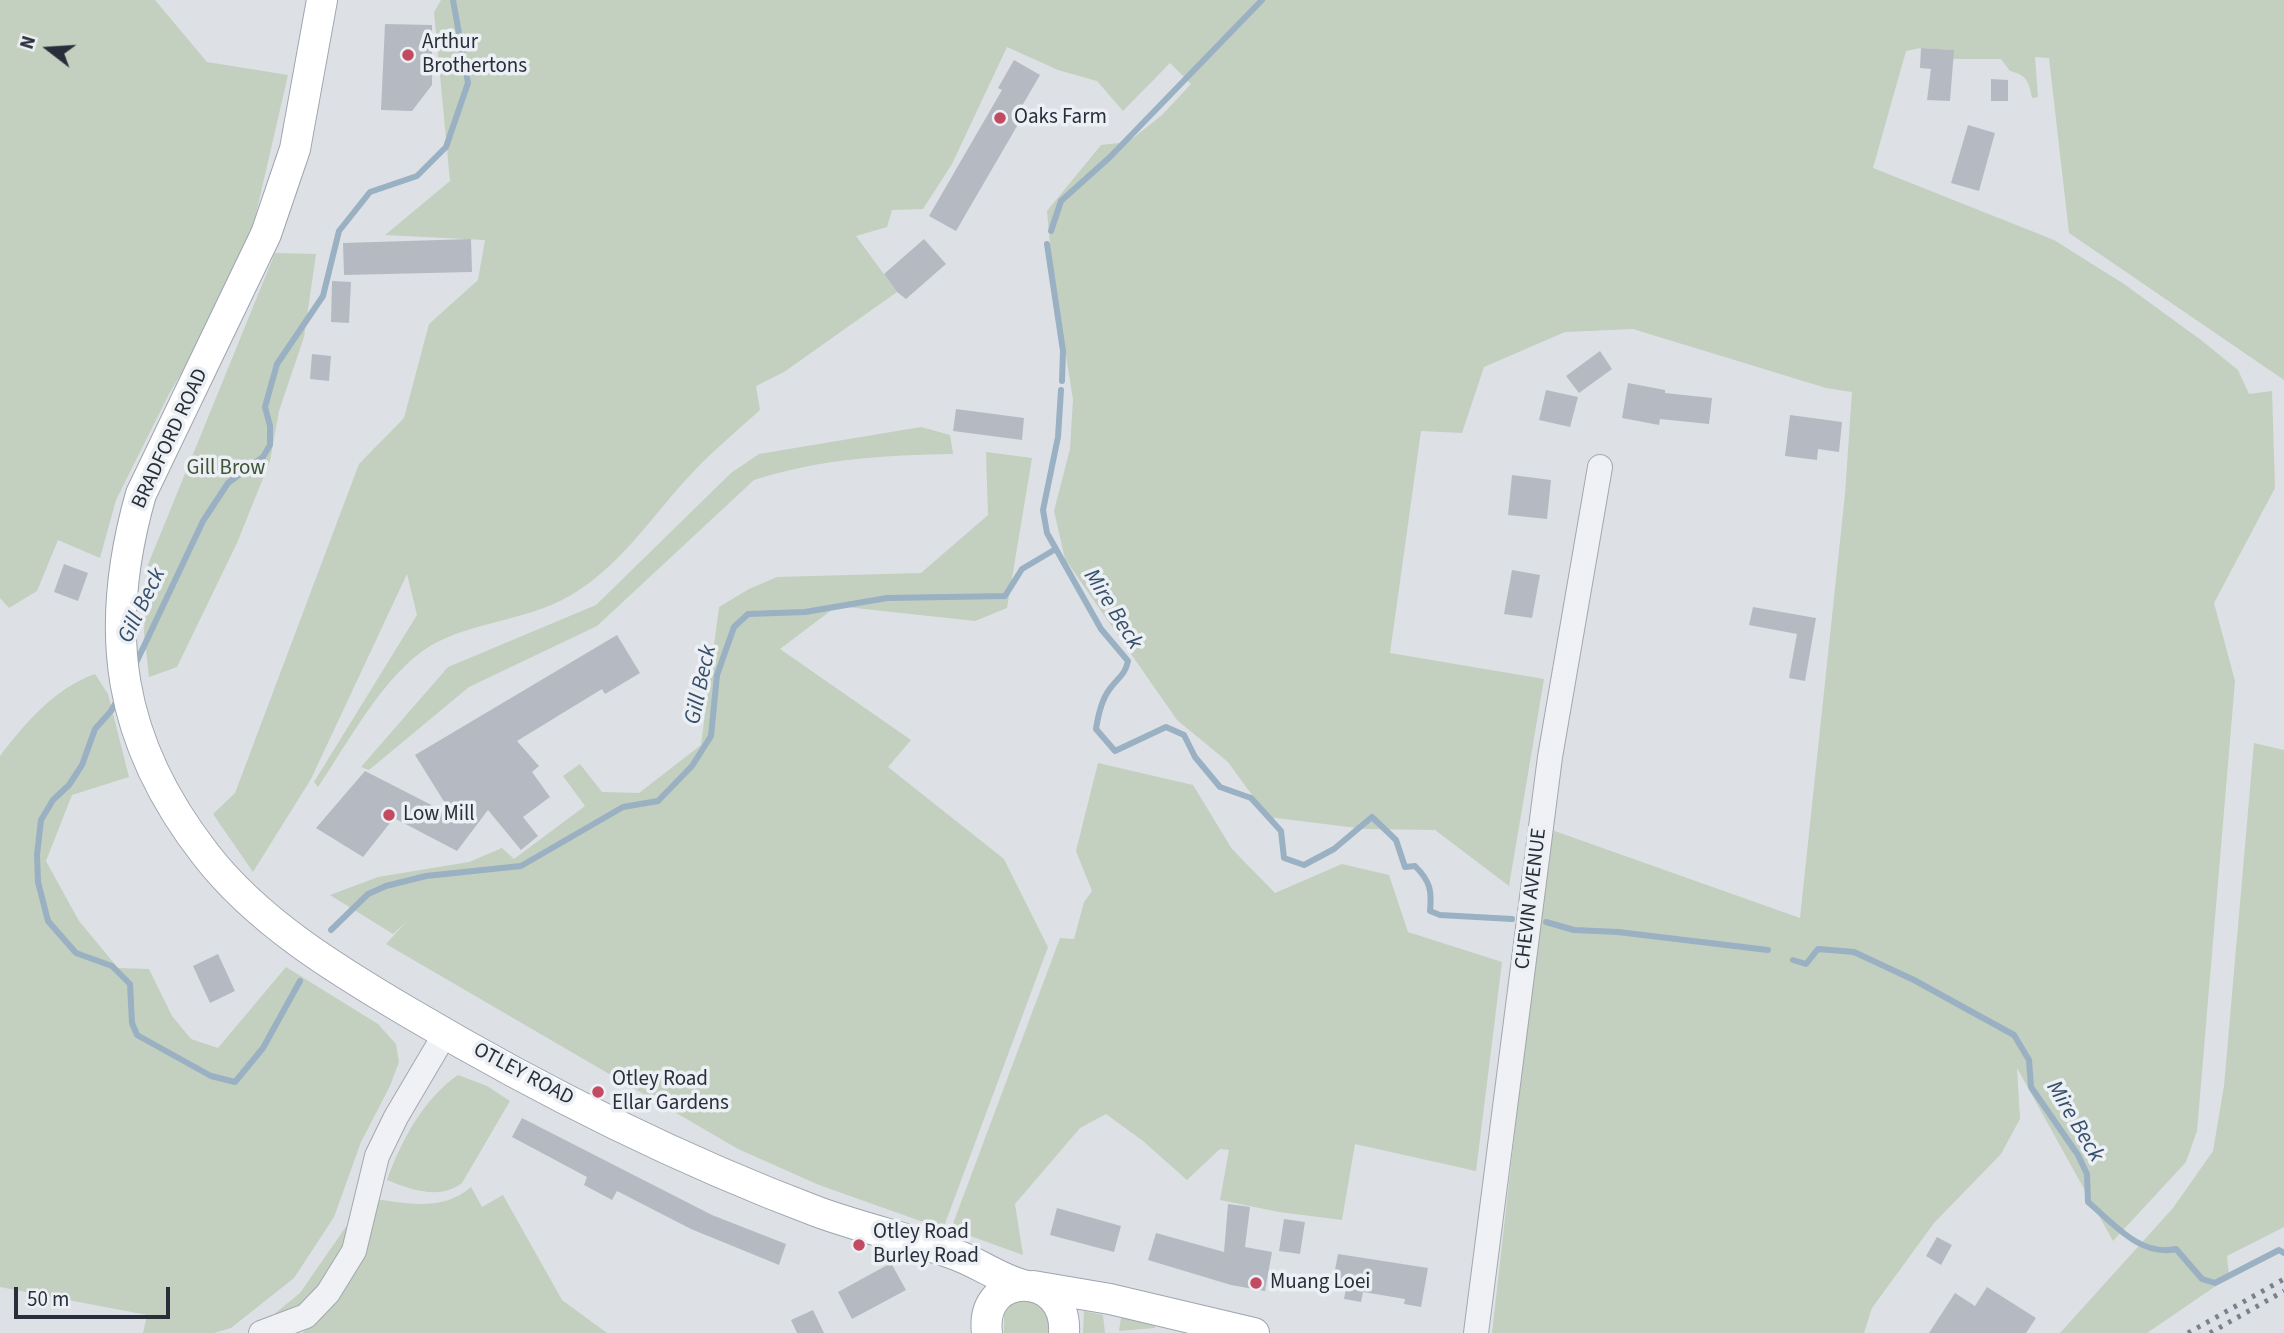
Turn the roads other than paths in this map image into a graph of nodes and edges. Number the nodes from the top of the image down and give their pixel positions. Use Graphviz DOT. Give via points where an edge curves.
graph roads {
  1 [pos="322,0"];
  2 [pos="1600,467"];
  3 [pos="316,954"];
  4 [pos="444,1034"];
  5 [pos="914,1243"];
  6 [pos="1028,1286"];
  7 [pos="987,1323"];
  8 [pos="261,1333"];
  9 [pos="1064,1333"];
  10 [pos="1254,1333"];
  11 [pos="1476,1333"];
  1 -- 3 [label="main road, BRADFORD ROAD" via="295,149 267,234 141,494 124,569 121,656 139,739 162,788 207,857 281,929"];
  2 -- 11 [label="street, CHEVIN AVENUE" via="1550,757"];
  3 -- 4 [label="main road, OTLEY ROAD"];
  4 -- 5 [label="main road, OTLEY ROAD" via="648,1139 817,1211"];
  4 -- 8 [label="street" via="377,1156 354,1251 328,1293 306,1316"];
  5 -- 6 [label="main road" via="958,1255 999,1277"];
  5 -- 7 [label="main road" via="971,1278 983,1294"];
  6 -- 7 [label="main road" via="1002,1292"];
  6 -- 9 [label="main road" via="1054,1299 1062,1311"];
  6 -- 10 [label="main road" via="1110,1299"];
}
